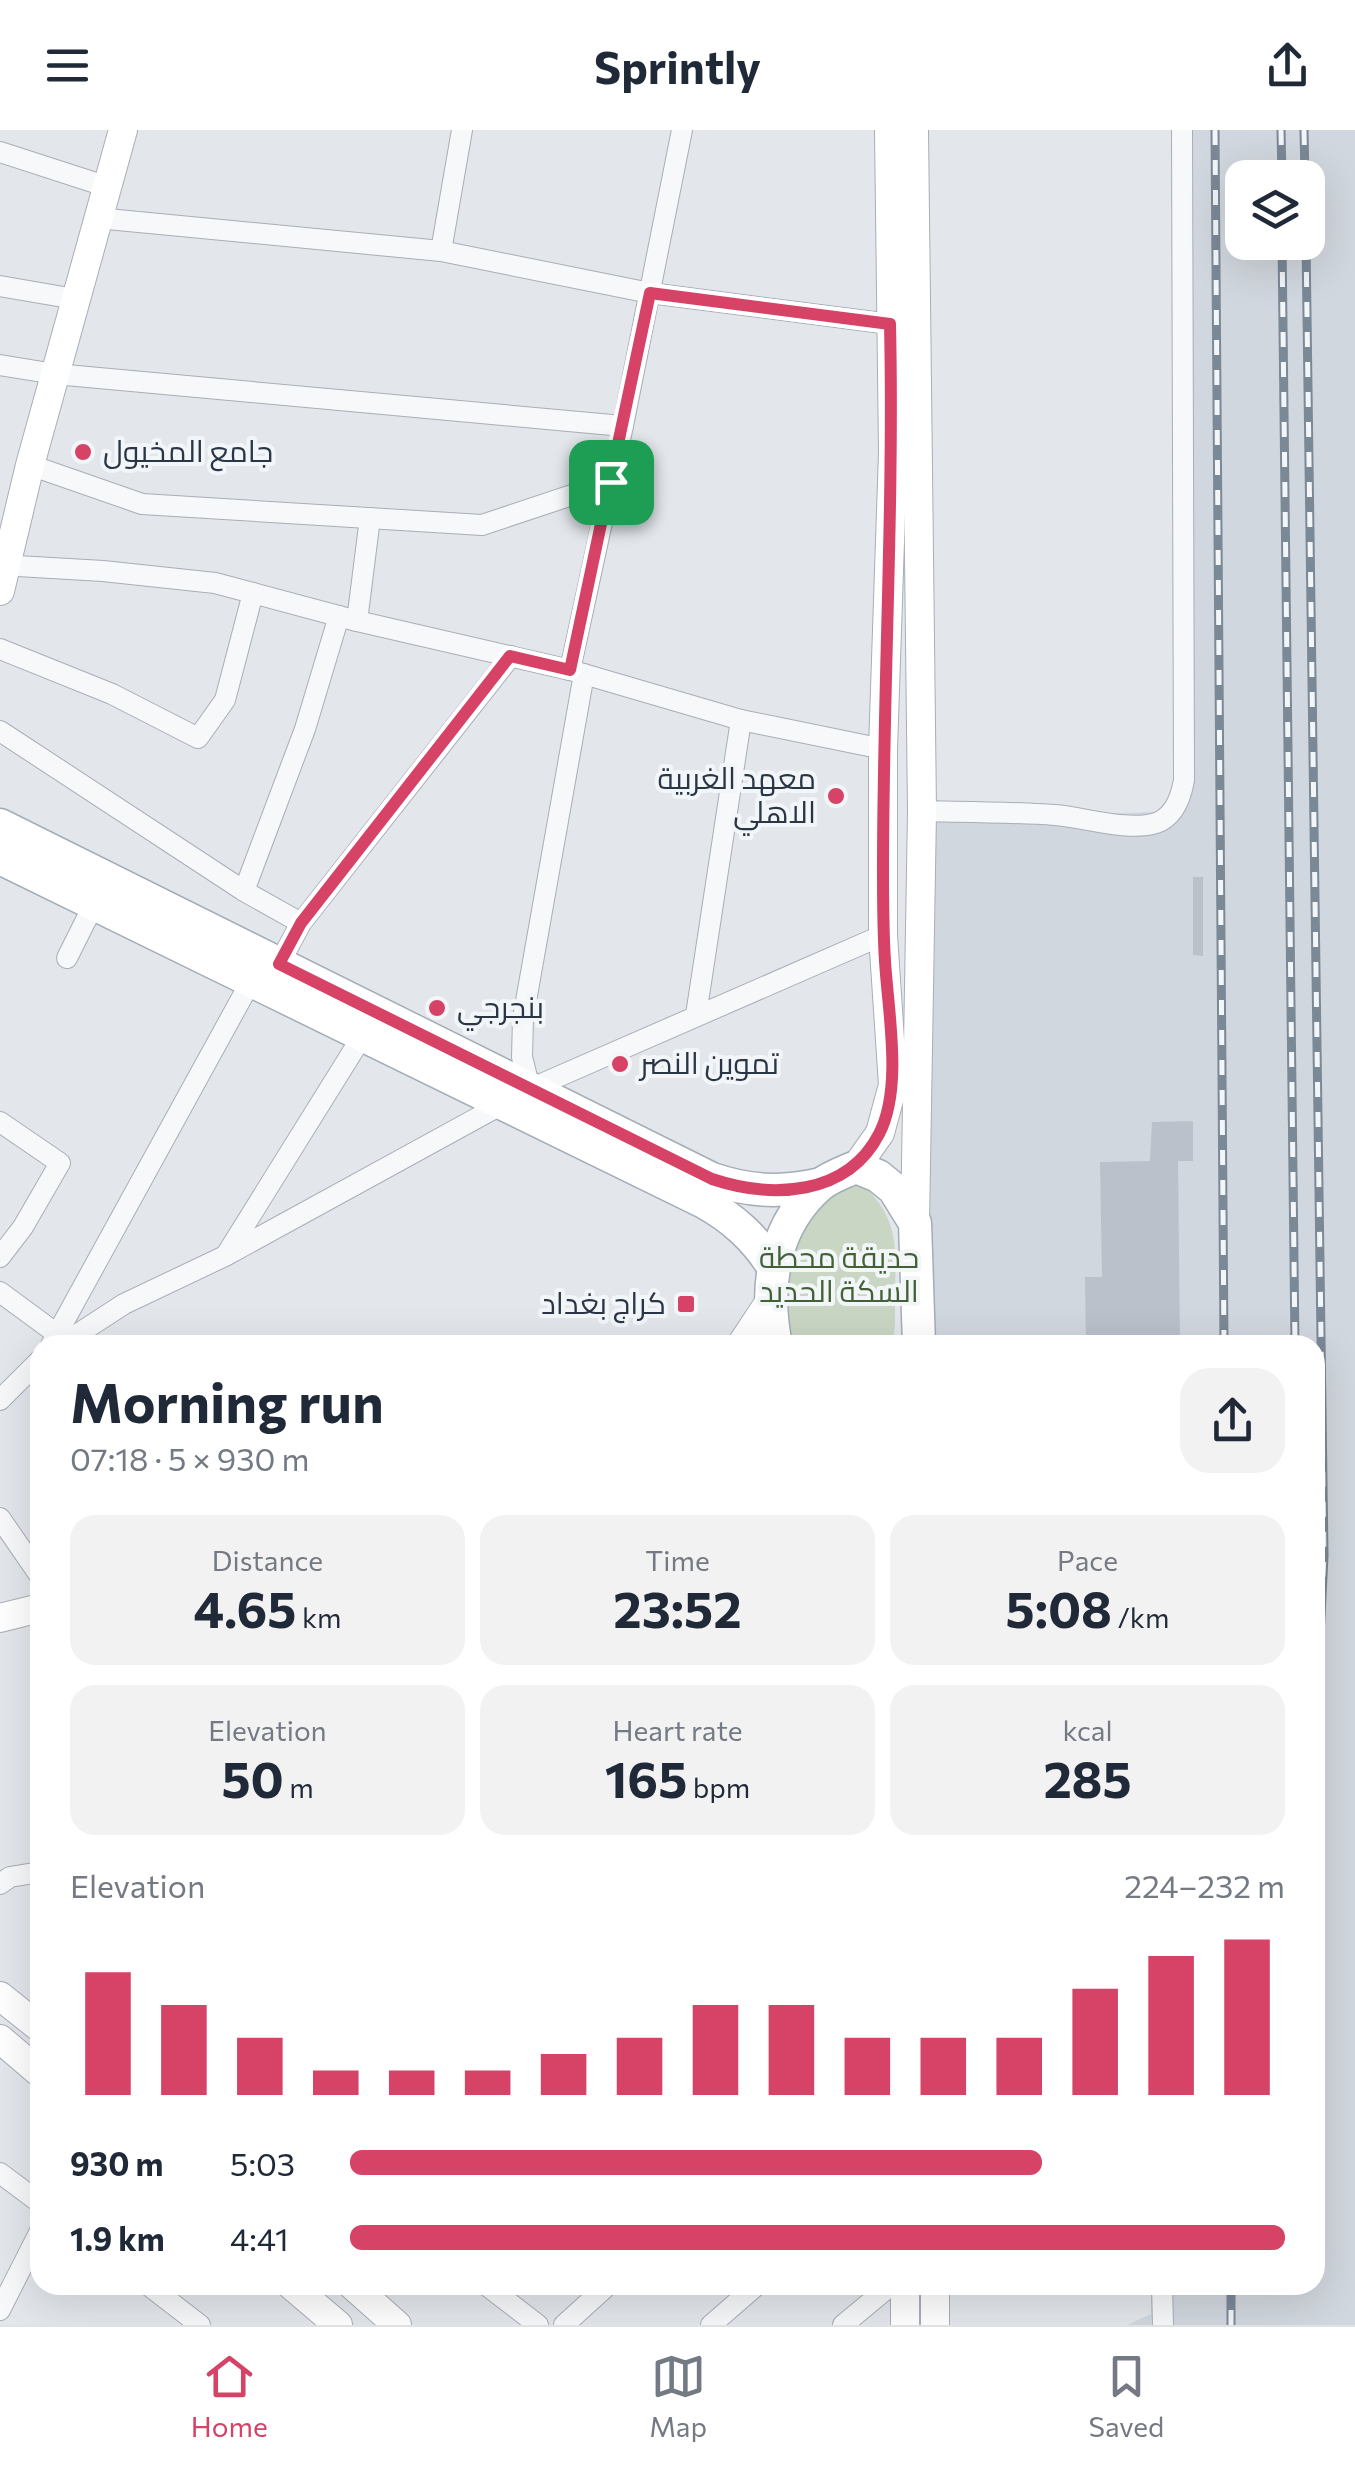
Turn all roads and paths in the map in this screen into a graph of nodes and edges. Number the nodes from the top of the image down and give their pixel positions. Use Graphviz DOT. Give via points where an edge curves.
graph roads {
  1 [pos="123,130"];
  2 [pos="462,130"];
  3 [pos="682,130"];
  4 [pos="889,130"];
  5 [pos="914,130"];
  6 [pos="1182,130"];
  7 [pos="0,152"];
  8 [pos="105,186"];
  9 [pos="97,218"];
  10 [pos="441,251"];
  11 [pos="0,286"];
  12 [pos="650,293"];
  13 [pos="75,299"];
  14 [pos="890,324"];
  15 [pos="0,365"];
  16 [pos="55,374"];
  17 [pos="623,426"];
  18 [pos="30,465"];
  19 [pos="611,482"];
  20 [pos="370,518"];
  21 [pos="3,574"];
  22 [pos="253,593"];
  23 [pos="348,619"];
  24 [pos="0,649"];
  25 [pos="510,656"];
  26 [pos="576,672"];
  27 [pos="742,720"];
  28 [pos="0,732"];
  29 [pos="883,749"];
  30 [pos="922,811"];
  31 [pos="0,825"];
  32 [pos="0,858"];
  33 [pos="244,891"];
  34 [pos="94,904"];
  35 [pos="301,923"];
  36 [pos="883,935"];
  37 [pos="67,958"];
  38 [pos="265,972"];
  39 [pos="696,1014"];
  40 [pos="363,1035"];
  41 [pos="517,1096"];
  42 [pos="0,1122"];
  43 [pos="856,1167"];
  44 [pos="821,1184"];
  45 [pos="916,1223"];
  46 [pos="225,1256"];
  47 [pos="0,1257"];
  48 [pos="774,1268"];
  49 [pos="0,1292"];
  50 [pos="770,1301"];
  51 [pos="49,1335"];
  52 [pos="59,1335"];
  53 [pos="67,1335"];
  54 [pos="748,1335"];
  55 [pos="775,1335"];
  56 [pos="919,1335"];
  57 [pos="30,1370"];
  58 [pos="0,1400"];
  59 [pos="0,1518"];
  60 [pos="30,1562"];
  61 [pos="30,1610"];
  62 [pos="0,1618"];
  63 [pos="30,1874"];
  64 [pos="0,1884"];
  65 [pos="0,1996"];
  66 [pos="30,2020"];
  67 [pos="0,2040"];
  68 [pos="30,2065"];
  69 [pos="0,2173"];
  70 [pos="30,2196"];
  71 [pos="30,2251"];
  72 [pos="161,2295"];
  73 [pos="303,2295"];
  74 [pos="363,2295"];
  75 [pos="499,2295"];
  76 [pos="597,2295"];
  77 [pos="746,2295"];
  78 [pos="934,2295"];
  79 [pos="1162,2295"];
  80 [pos="899,2297"];
  81 [pos="0,2312"];
  82 [pos="14,2325"];
  83 [pos="200,2325"];
  84 [pos="338,2325"];
  85 [pos="397,2325"];
  86 [pos="538,2325"];
  87 [pos="564,2325"];
  88 [pos="712,2325"];
  89 [pos="842,2325"];
  90 [pos="932,2325"];
  91 [pos="1163,2325"];
  1 -- 8 [label="main road"];
  2 -- 10 [label="street"];
  3 -- 12 [label="street"];
  4 -- 14 [label="main road"];
  5 -- 30 [label="main road"];
  6 -- 30 [label="street" via="1185,655 1179,802 1154,824"];
  7 -- 8 [label="street"];
  8 -- 9 [label="main road"];
  9 -- 10 [label="street"];
  9 -- 13 [label="main road"];
  10 -- 12 [label="street"];
  11 -- 13 [label="street"];
  12 -- 14 [label="street"];
  12 -- 17 [label="street"];
  13 -- 16 [label="main road"];
  14 -- 29 [label="main road" via="893,452"];
  15 -- 16 [label="street"];
  16 -- 17 [label="street"];
  16 -- 18 [label="main road"];
  17 -- 19 [label="street"];
  18 -- 20 [label="street" via="142,504"];
  18 -- 21 [label="main road"];
  19 -- 20 [label="street" via="482,526"];
  19 -- 26 [label="street"];
  20 -- 23 [label="street"];
  21 -- 22 [label="street" via="102,571"];
  22 -- 23 [label="street"];
  22 -- 24 [label="street" via="225,700 198,738"];
  23 -- 25 [label="street"];
  23 -- 33 [label="street"];
  25 -- 26 [label="street"];
  25 -- 35 [label="street"];
  26 -- 27 [label="street"];
  26 -- 41 [label="street" via="522,1018"];
  27 -- 29 [label="street"];
  27 -- 39 [label="street"];
  28 -- 33 [label="street"];
  29 -- 36 [label="main road"];
  30 -- 45 [label="main road"];
  31 -- 38 [label="main road"];
  32 -- 34 [label="main road"];
  33 -- 35 [label="street"];
  34 -- 37 [label="street"];
  34 -- 38 [label="main road"];
  35 -- 38 [label="street"];
  36 -- 39 [label="street"];
  36 -- 43 [label="main road" via="893,1085 880,1132"];
  38 -- 40 [label="main road"];
  38 -- 41 [label="main road"];
  38 -- 52 [label="street"];
  39 -- 41 [label="street"];
  40 -- 41 [label="main road"];
  40 -- 46 [label="street"];
  41 -- 44 [label="main road" via="734,1186 777,1192"];
  41 -- 46 [label="street"];
  41 -- 48 [label="main road" via="720,1210"];
  42 -- 47 [label="street" via="60,1162"];
  43 -- 44 [label="main road"];
  43 -- 45 [label="main road" via="894,1190"];
  44 -- 48 [label="main road" via="780,1236"];
  45 -- 56 [label="main road"];
  46 -- 53 [label="street"];
  48 -- 50 [label="main road"];
  49 -- 51 [label="street"];
  50 -- 54 [label="main road"];
  50 -- 55 [label="main road"];
  57 -- 58 [label="street"];
  59 -- 60 [label="street"];
  61 -- 62 [label="main road"];
  63 -- 64 [label="street"];
  65 -- 66 [label="main road"];
  67 -- 68 [label="main road"];
  69 -- 70 [label="street"];
  71 -- 81 [label="street"];
  72 -- 83 [label="street"];
  73 -- 84 [label="main road"];
  74 -- 85 [label="main road"];
  75 -- 86 [label="street"];
  76 -- 87 [label="street"];
  77 -- 88 [label="street"];
  78 -- 90 [label="main road"];
  79 -- 91 [label="street"];
  80 -- 89 [label="street"];
  80 -- 90 [label="street"];
  81 -- 82 [label="street"];
}
